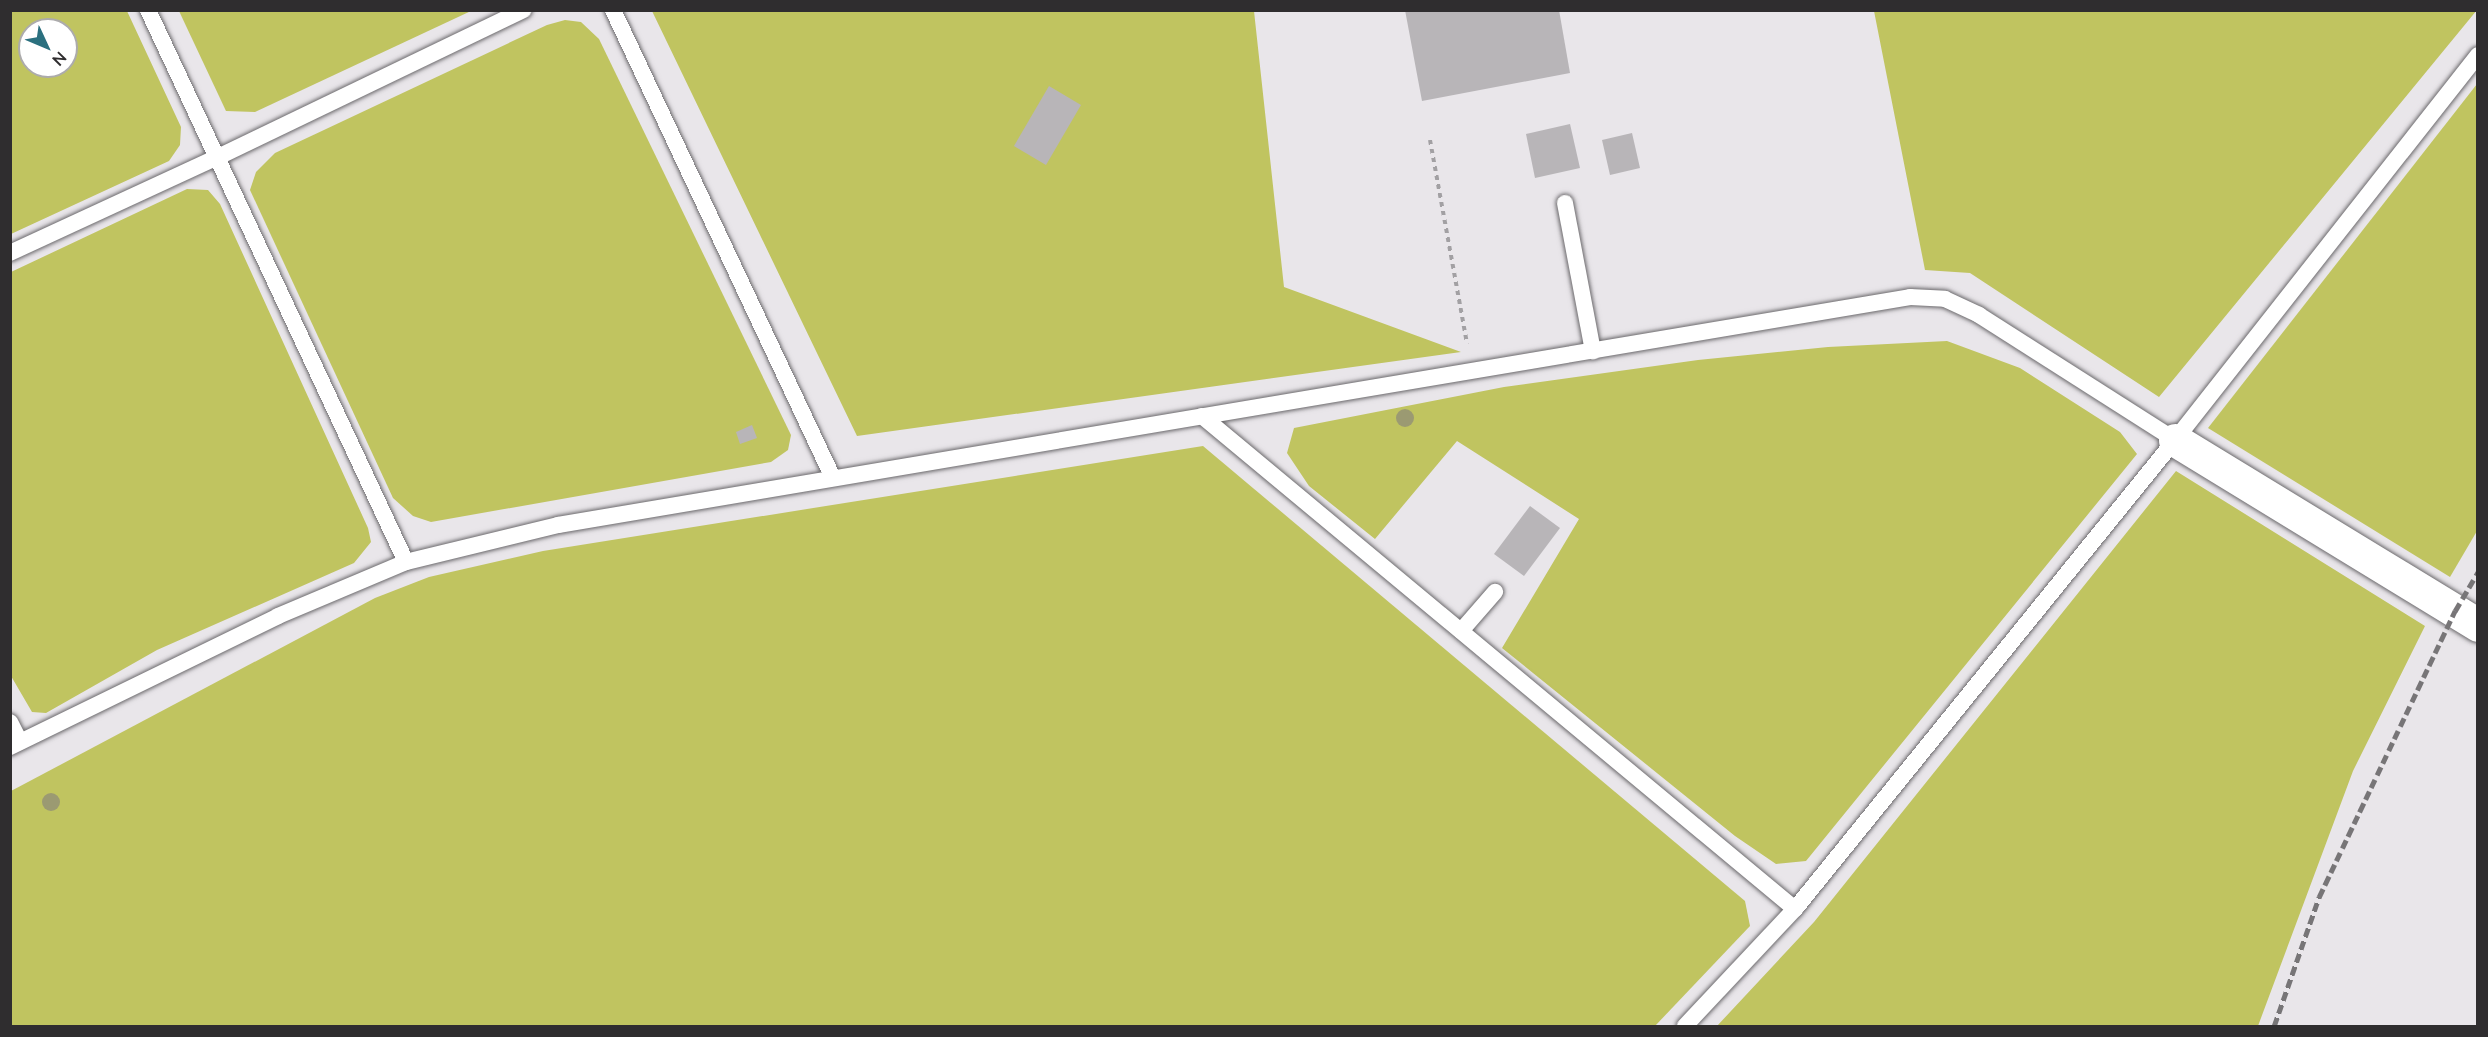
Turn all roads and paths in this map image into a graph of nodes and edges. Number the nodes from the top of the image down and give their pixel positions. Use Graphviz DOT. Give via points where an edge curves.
graph roads {
  1 [pos="148,10"];
  2 [pos="523,10"];
  3 [pos="613,10"];
  4 [pos="2478,55"];
  5 [pos="1430,140"];
  6 [pos="218,158"];
  7 [pos="1565,203"];
  8 [pos="10,253"];
  9 [pos="1593,351"];
  10 [pos="1472,371"];
  11 [pos="1202,416"];
  12 [pos="2175,440"];
  13 [pos="833,478"];
  14 [pos="406,562"];
  15 [pos="1495,592"];
  16 [pos="2478,625"];
  17 [pos="1461,631"];
  18 [pos="10,723"];
  19 [pos="16,745"];
  20 [pos="1795,909"];
  21 [pos="1685,1026"];
  1 -- 6 [label="lane"];
  2 -- 6 [label="lane"];
  3 -- 13 [label="lane"];
  4 -- 12 [label="lane"];
  5 -- 10 [label="path"];
  6 -- 8 [label="lane"];
  6 -- 14 [label="lane"];
  7 -- 9 [label="lane"];
  9 -- 10 [label="lane"];
  9 -- 12 [label="lane" via="1910,297 1946,299 1979,315"];
  10 -- 11 [label="lane"];
  11 -- 13 [label="lane"];
  11 -- 17 [label="lane"];
  12 -- 16 [label="street"];
  12 -- 20 [label="lane"];
  13 -- 14 [label="lane" via="558,525"];
  14 -- 19 [label="lane" via="278,616"];
  15 -- 17 [label="lane"];
  17 -- 20 [label="lane"];
  18 -- 19 [label="lane"];
  20 -- 21 [label="lane"];
}
